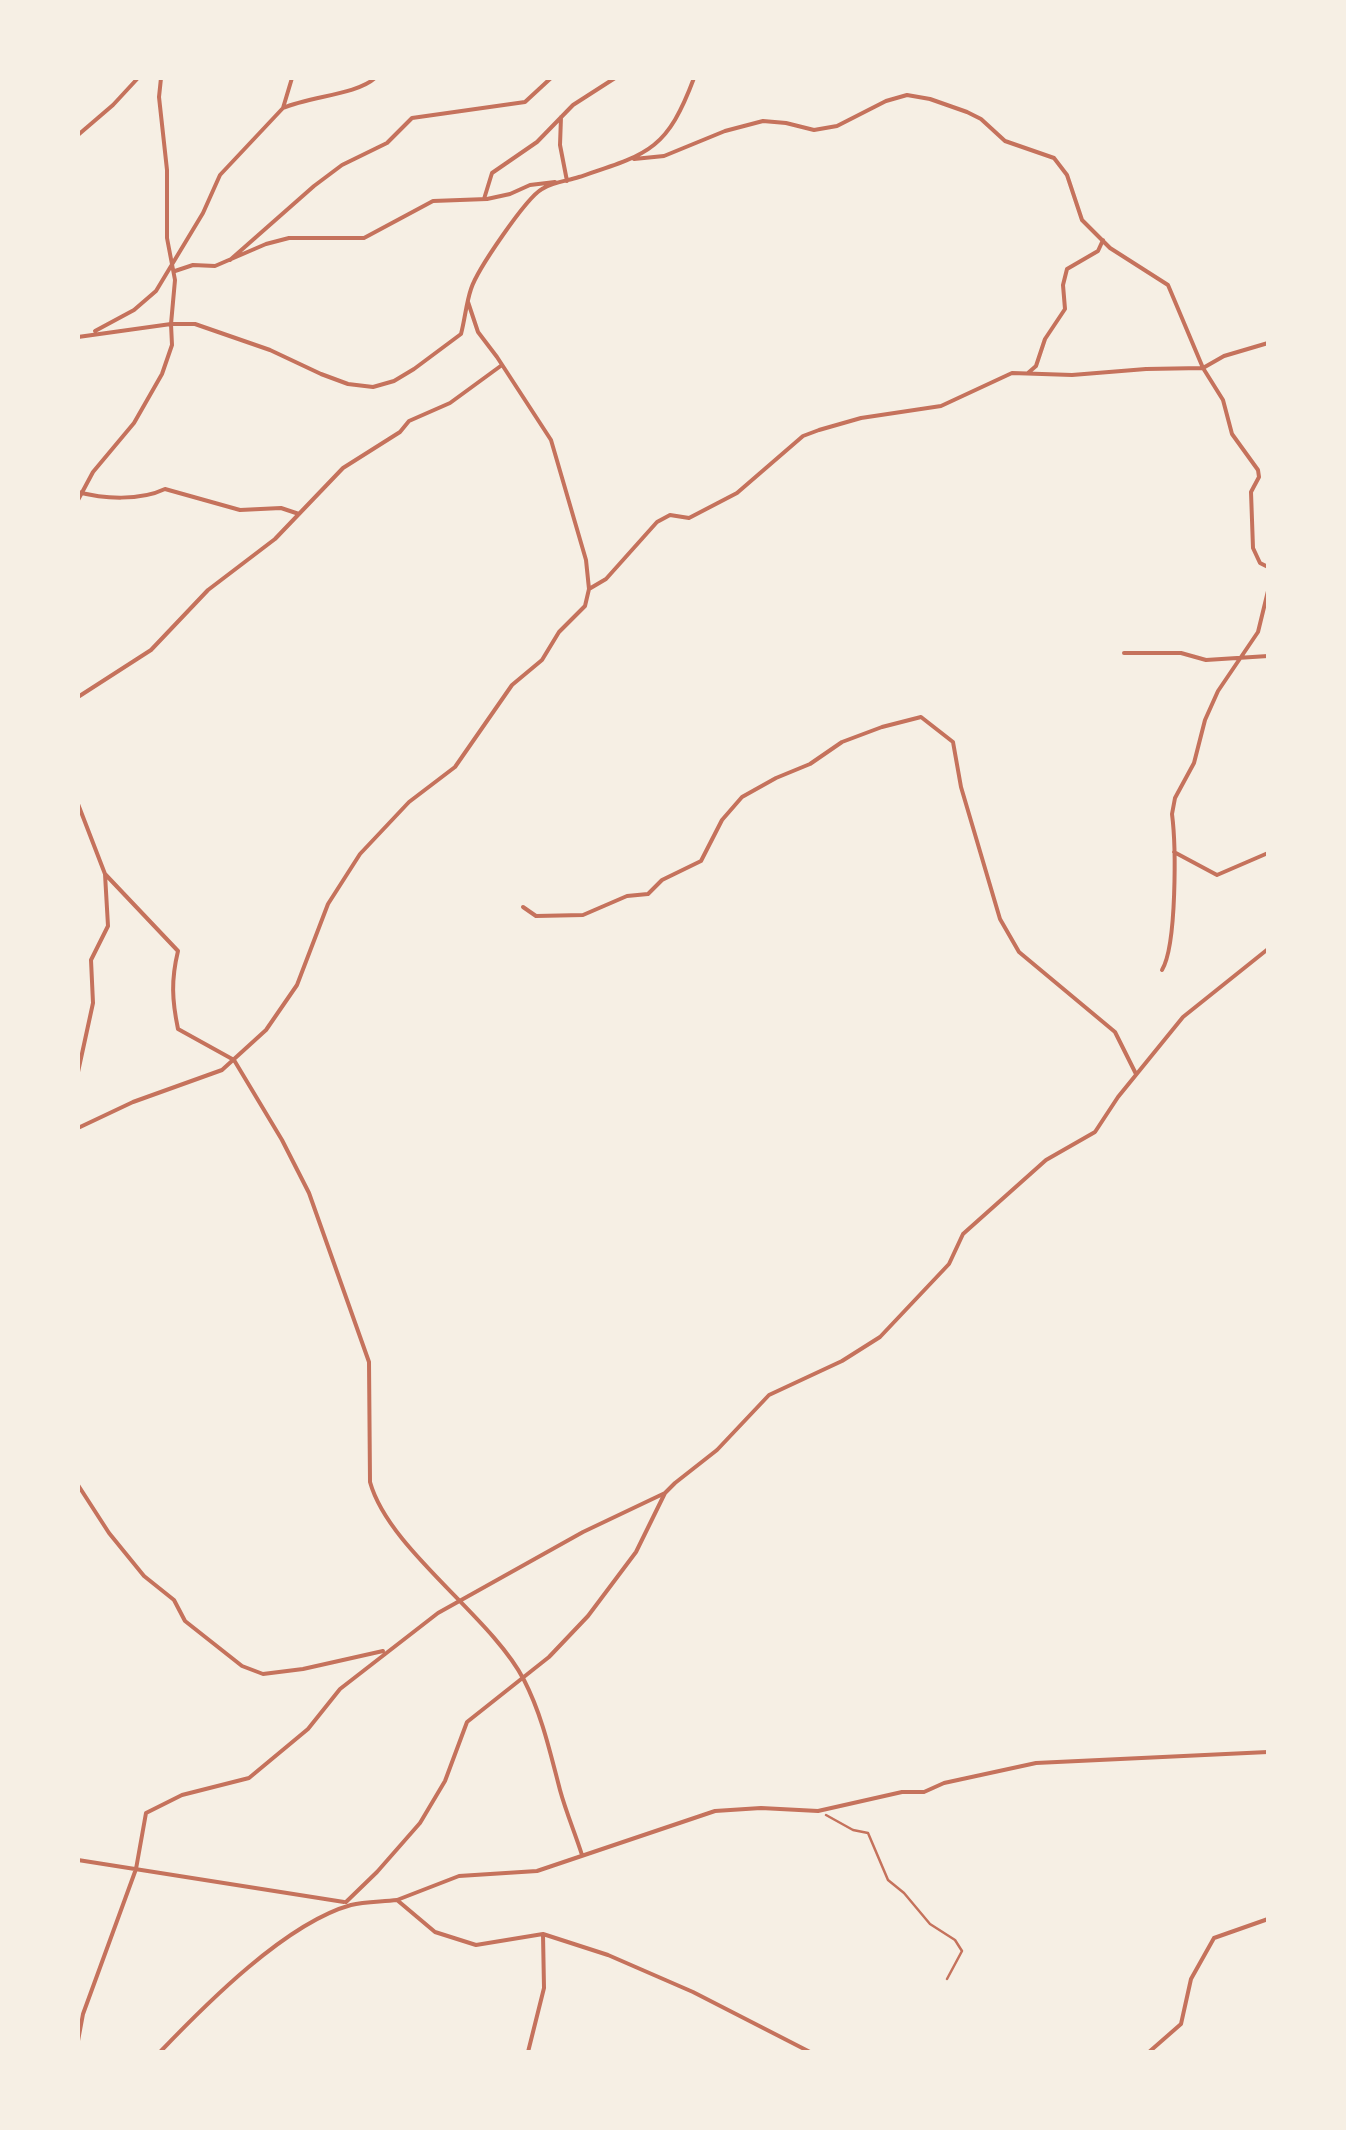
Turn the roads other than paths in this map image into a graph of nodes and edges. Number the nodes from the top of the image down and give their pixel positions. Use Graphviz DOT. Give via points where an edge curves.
graph roads {
  1 [pos="138,78"];
  2 [pos="162,78"];
  3 [pos="292,78"];
  4 [pos="375,78"];
  5 [pos="550,78"];
  6 [pos="615,78"];
  7 [pos="694,78"];
  8 [pos="283,108"];
  9 [pos="561,116"];
  10 [pos="78,135"];
  11 [pos="634,160"];
  12 [pos="567,181"];
  13 [pos="560,182"];
  14 [pos="484,200"];
  15 [pos="1103,240"];
  16 [pos="174,263"];
  17 [pos="226,263"];
  18 [pos="175,271"];
  19 [pos="468,302"];
  20 [pos="171,324"];
  21 [pos="89,334"];
  22 [pos="78,337"];
  23 [pos="1268,344"];
  24 [pos="502,364"];
  25 [pos="1203,368"];
  26 [pos="1028,373"];
  27 [pos="79,492"];
  28 [pos="78,500"];
  29 [pos="299,514"];
  30 [pos="1268,567"];
  31 [pos="590,589"];
  32 [pos="1268,592"];
  33 [pos="1124,653"];
  34 [pos="1268,656"];
  35 [pos="1242,658"];
  36 [pos="78,697"];
  37 [pos="78,804"];
  38 [pos="1172,850"];
  39 [pos="1268,852"];
  40 [pos="105,874"];
  41 [pos="522,906"];
  42 [pos="1268,949"];
  43 [pos="1162,970"];
  44 [pos="234,1060"];
  45 [pos="78,1072"];
  46 [pos="1136,1074"];
  47 [pos="78,1128"];
  48 [pos="78,1485"];
  49 [pos="665,1493"];
  50 [pos="460,1602"];
  51 [pos="388,1650"];
  52 [pos="524,1678"];
  53 [pos="1268,1752"];
  54 [pos="826,1815"];
  55 [pos="582,1855"];
  56 [pos="78,1860"];
  57 [pos="136,1869"];
  58 [pos="397,1900"];
  59 [pos="346,1902"];
  60 [pos="354,1904"];
  61 [pos="1268,1919"];
  62 [pos="542,1934"];
  63 [pos="947,1979"];
  64 [pos="78,2041"];
  65 [pos="160,2052"];
  66 [pos="528,2052"];
  67 [pos="810,2052"];
  68 [pos="1149,2052"];
  1 -- 10 [label="street"];
  2 -- 16 [label="street" via="167,238"];
  3 -- 8 [label="street"];
  4 -- 8 [label="street"];
  5 -- 17 [label="street" via="525,102 412,118 386,143 314,186"];
  6 -- 9 [label="street"];
  7 -- 11 [label="street" via="665,136"];
  8 -- 16 [label="street" via="220,174"];
  9 -- 12 [label="street"];
  9 -- 14 [label="street" via="492,173"];
  11 -- 12 [label="street"];
  11 -- 15 [label="street" via="664,156 742,125 786,122 814,130 854,120 886,101 930,98 981,119 1020,148 1054,158 1082,220"];
  12 -- 13 [label="street"];
  13 -- 14 [label="street"];
  13 -- 19 [label="street" via="542,188 528,204 480,268"];
  14 -- 17 [label="street" via="432,200 370,236 289,238"];
  15 -- 25 [label="street" via="1168,285"];
  15 -- 26 [label="street" via="1067,269 1065,309"];
  16 -- 18 [label="street"];
  16 -- 21 [label="street" via="147,301"];
  17 -- 18 [label="street"];
  18 -- 20 [label="street"];
  19 -- 20 [label="street" via="456,340 394,381 373,387 348,384 204,326"];
  19 -- 24 [label="street" via="478,332"];
  20 -- 21 [label="street"];
  20 -- 27 [label="street" via="162,374 134,423"];
  21 -- 22 [label="street"];
  23 -- 25 [label="street"];
  24 -- 29 [label="street" via="350,462"];
  24 -- 31 [label="street" via="551,440"];
  25 -- 26 [label="street"];
  25 -- 30 [label="street" via="1235,438 1258,470 1251,492 1253,548"];
  26 -- 31 [label="street" via="1012,373 941,406 862,418 803,436 737,494 690,518 657,522"];
  27 -- 28 [label="street"];
  27 -- 29 [label="street" via="116,497 164,489 240,510"];
  29 -- 36 [label="street" via="208,590 151,650"];
  31 -- 44 [label="street" via="585,606 542,660 512,685 455,767 360,854 328,904 290,998"];
  32 -- 35 [label="street" via="1260,627"];
  33 -- 35 [label="street"];
  34 -- 35 [label="street"];
  35 -- 38 [label="street" via="1204,720 1194,762 1175,798"];
  37 -- 40 [label="street"];
  38 -- 39 [label="street" via="1217,875"];
  38 -- 43 [label="street" via="1174,910"];
  40 -- 44 [label="street" via="178,951 171,999 178,1029"];
  40 -- 45 [label="street" via="108,926 91,960 91,1018"];
  41 -- 46 [label="street" via="536,916 583,915 648,894 701,861 742,797 842,742 921,717 954,742 996,909 1014,944 1114,1032"];
  42 -- 46 [label="street" via="1183,1017"];
  44 -- 47 [label="street" via="206,1078"];
  44 -- 50 [label="street" via="309,1193 366,1346 375,1496"];
  46 -- 49 [label="street" via="1095,1132 1046,1160 964,1234 949,1264 880,1337 769,1395"];
  48 -- 51 [label="street" via="109,1534 174,1600 185,1621 242,1666 262,1674"];
  49 -- 50 [label="street"];
  49 -- 52 [label="street" via="605,1596"];
  50 -- 51 [label="street"];
  50 -- 52 [label="street"];
  51 -- 57 [label="street" via="249,1778 182,1794 146,1813"];
  52 -- 55 [label="street"];
  52 -- 59 [label="street" via="467,1722 420,1823"];
  53 -- 55 [label="street" via="1036,1763 818,1810 715,1811"];
  54 -- 63 [label="street" via="868,1833 888,1880 930,1924 956,1940 962,1951"];
  55 -- 58 [label="street" via="538,1871 460,1876"];
  56 -- 57 [label="street"];
  57 -- 59 [label="street"];
  57 -- 64 [label="street"];
  58 -- 60 [label="street"];
  58 -- 62 [label="street" via="435,1932 476,1946"];
  59 -- 60 [label="street"];
  60 -- 65 [label="street" via="280,1943"];
  61 -- 68 [label="street" via="1214,1938 1191,1979 1181,2024"];
  62 -- 66 [label="street" via="544,1988"];
  62 -- 67 [label="street" via="664,1978"];
}
